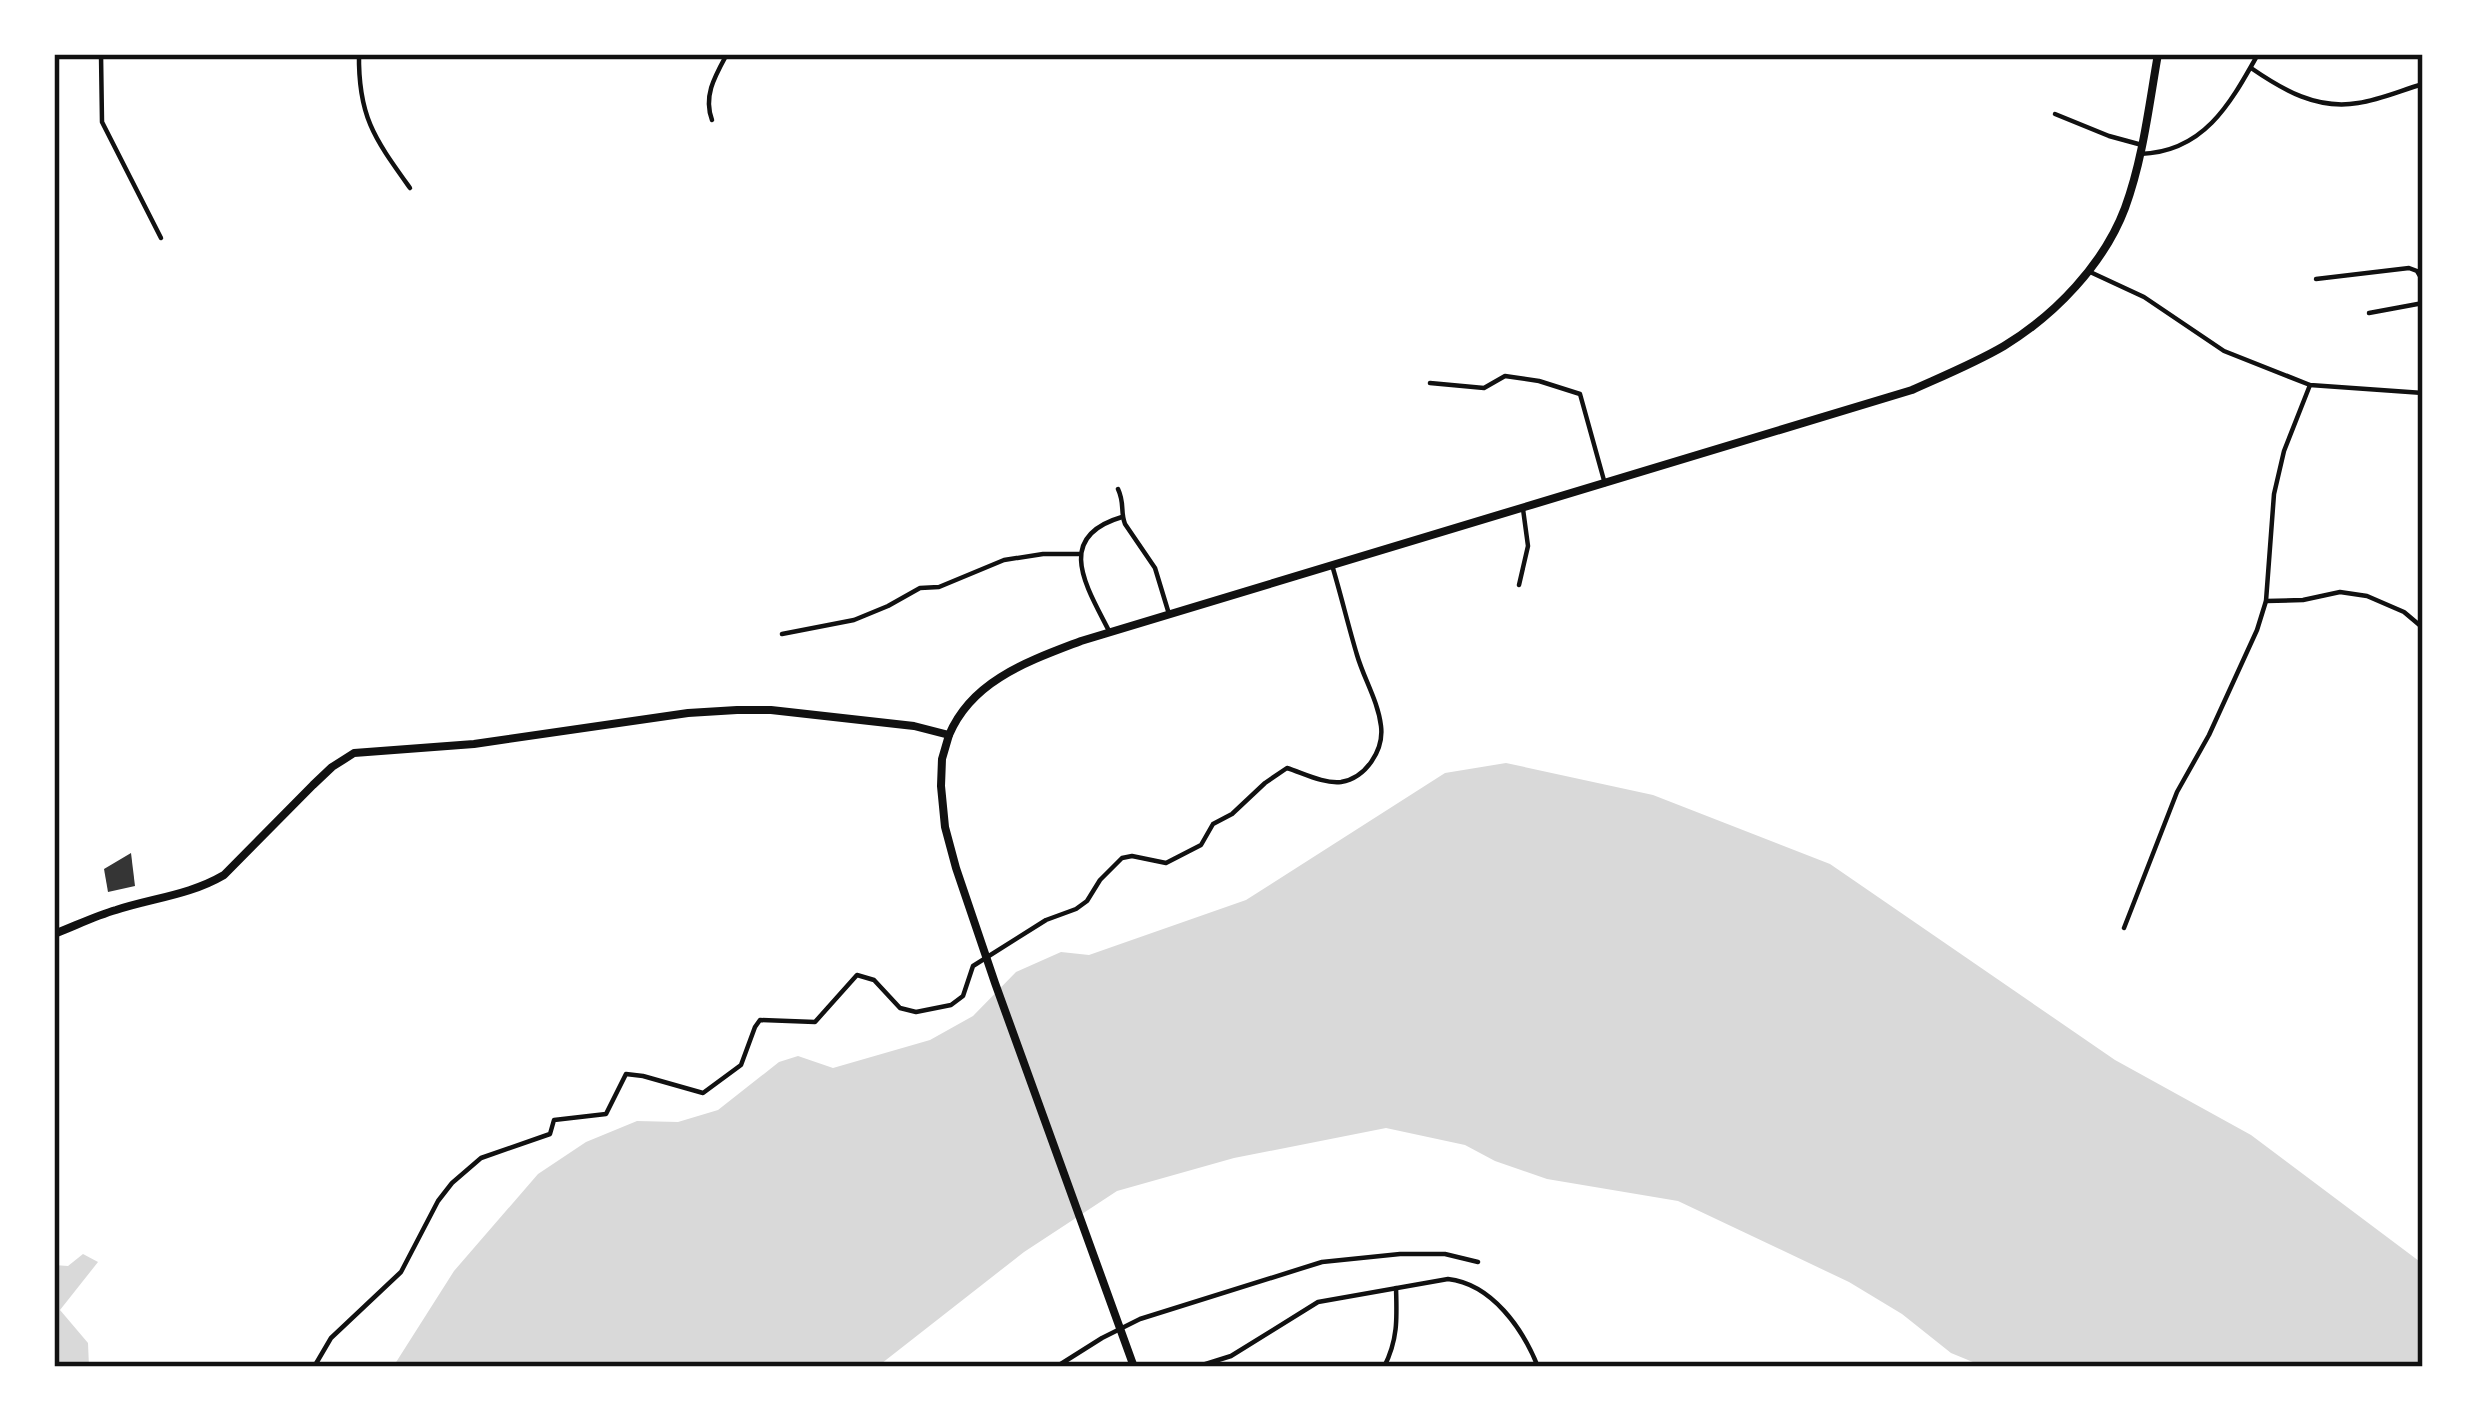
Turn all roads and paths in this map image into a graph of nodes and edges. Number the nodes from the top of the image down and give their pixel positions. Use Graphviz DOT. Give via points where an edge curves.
graph roads {
  1 [pos="101,54"];
  2 [pos="359,54"];
  3 [pos="727,54"];
  4 [pos="2158,54"];
  5 [pos="2258,54"];
  6 [pos="2251,68"];
  7 [pos="2423,84"];
  8 [pos="2054,114"];
  9 [pos="712,120"];
  10 [pos="2141,149"];
  11 [pos="410,188"];
  12 [pos="161,238"];
  13 [pos="2089,271"];
  14 [pos="2317,279"];
  15 [pos="2423,281"];
  16 [pos="2423,303"];
  17 [pos="2369,313"];
  18 [pos="1430,383"];
  19 [pos="2310,385"];
  20 [pos="2423,393"];
  21 [pos="1605,484"];
  22 [pos="1118,489"];
  23 [pos="1523,509"];
  24 [pos="1122,517"];
  25 [pos="1079,554"];
  26 [pos="1333,565"];
  27 [pos="1520,585"];
  28 [pos="2266,601"];
  29 [pos="1169,616"];
  30 [pos="2423,628"];
  31 [pos="1110,633"];
  32 [pos="782,634"];
  33 [pos="949,735"];
  34 [pos="2124,928"];
  35 [pos="54,934"];
  36 [pos="986,957"];
  37 [pos="1478,1262"];
  38 [pos="1396,1288"];
  39 [pos="314,1367"];
  40 [pos="1056,1367"];
  41 [pos="1134,1367"];
  42 [pos="1196,1367"];
  43 [pos="1384,1367"];
  44 [pos="1538,1367"];
  1 -- 12 [label="street" via="102,122"];
  2 -- 11 [label="street" via="368,126"];
  3 -- 9 [label="street" via="706,105"];
  4 -- 10 [label="main road"];
  5 -- 6 [label="street"];
  6 -- 7 [label="street" via="2284,91 2335,103"];
  6 -- 10 [label="street" via="2206,128 2163,153"];
  8 -- 10 [label="street"];
  10 -- 13 [label="main road" via="2126,207"];
  13 -- 19 [label="street" via="2224,351"];
  13 -- 21 [label="main road" via="2037,322 1962,368"];
  14 -- 15 [label="street" via="2409,268"];
  16 -- 17 [label="street"];
  18 -- 21 [label="street" via="1484,388 1505,376 1580,394"];
  19 -- 20 [label="street"];
  19 -- 28 [label="street" via="2274,494"];
  21 -- 23 [label="main road"];
  22 -- 24 [label="street"];
  23 -- 26 [label="main road"];
  23 -- 27 [label="street" via="1528,546"];
  24 -- 25 [label="street" via="1085,536"];
  24 -- 29 [label="street" via="1155,568"];
  25 -- 31 [label="street"];
  25 -- 32 [label="street" via="1004,560 854,620"];
  26 -- 29 [label="main road"];
  26 -- 36 [label="street" via="1382,730 1367,768 1343,782 1287,768 1214,824 1201,845 1166,863 1122,858 1087,901"];
  28 -- 30 [label="street" via="2367,596"];
  28 -- 34 [label="street"];
  29 -- 31 [label="main road"];
  31 -- 33 [label="main road" via="1021,664 966,705"];
  33 -- 35 [label="main road" via="737,710 354,753 224,875"];
  33 -- 36 [label="main road" via="941,759 945,827"];
  36 -- 39 [label="street" via="973,966 963,996 916,1012 856,975 814,1022 760,1020 741,1065 703,1093 626,1074 606,1114 554,1120 550,1134 481,1158 438,1201 401,1273 331,1338"];
  36 -- 41 [label="main road"];
  37 -- 40 [label="street" via="1445,1254 1322,1262 1140,1319"];
  38 -- 42 [label="street" via="1318,1302"];
  38 -- 43 [label="street" via="1397,1333"];
  38 -- 44 [label="street" via="1448,1279 1468,1284 1514,1322"];
}
